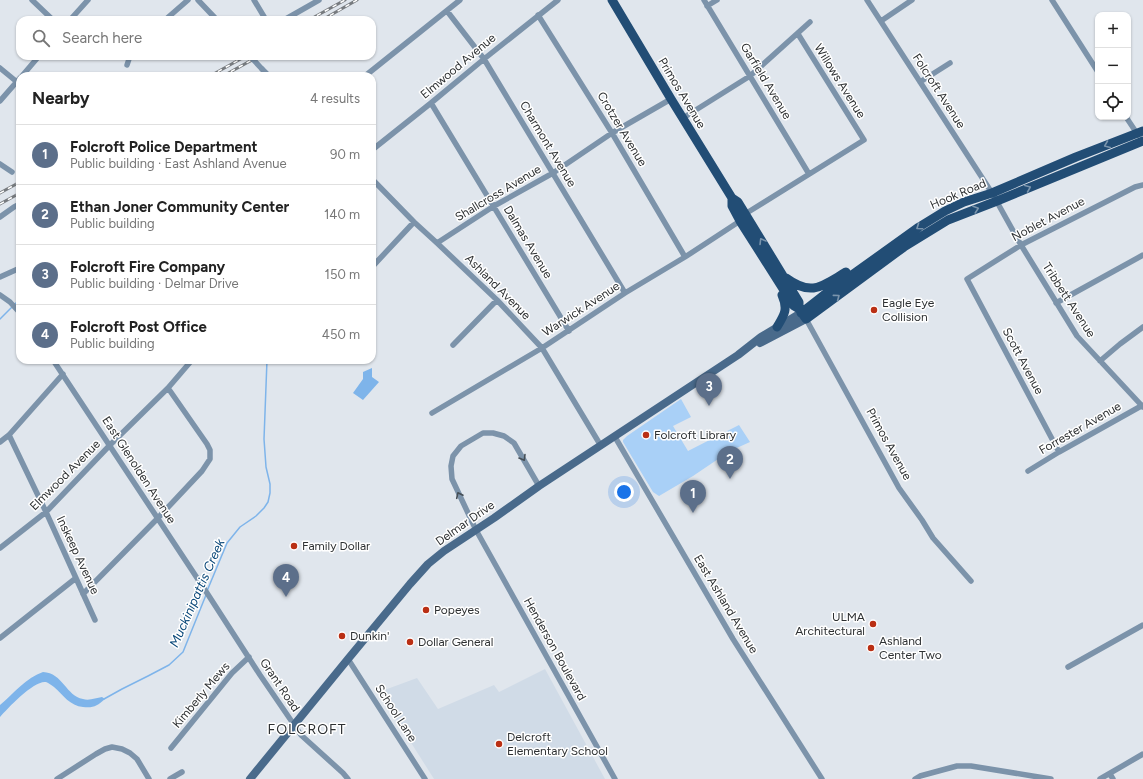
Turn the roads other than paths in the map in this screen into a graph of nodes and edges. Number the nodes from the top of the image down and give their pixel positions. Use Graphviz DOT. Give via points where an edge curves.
graph roads {
  1 [pos="32,0"];
  2 [pos="88,0"];
  3 [pos="188,0"];
  4 [pos="198,0"];
  5 [pos="254,0"];
  6 [pos="319,0"];
  7 [pos="460,0"];
  8 [pos="558,0"];
  9 [pos="612,0"];
  10 [pos="704,0"];
  11 [pos="716,0"];
  12 [pos="867,0"];
  13 [pos="912,0"];
  14 [pos="1052,0"];
  15 [pos="708,6"];
  16 [pos="446,11"];
  17 [pos="538,14"];
  18 [pos="49,16"];
  19 [pos="74,16"];
  20 [pos="170,16"];
  21 [pos="213,16"];
  22 [pos="264,16"];
  23 [pos="291,16"];
  24 [pos="810,22"];
  25 [pos="880,22"];
  26 [pos="798,34"];
  27 [pos="484,59"];
  28 [pos="36,60"];
  29 [pos="129,60"];
  30 [pos="254,60"];
  31 [pos="950,63"];
  32 [pos="127,65"];
  33 [pos="1095,67"];
  34 [pos="0,68"];
  35 [pos="25,72"];
  36 [pos="265,72"];
  37 [pos="370,72"];
  38 [pos="750,76"];
  39 [pos="16,79"];
  40 [pos="16,82"];
  41 [pos="920,82"];
  42 [pos="671,99"];
  43 [pos="0,101"];
  44 [pos="431,103"];
  45 [pos="683,118"];
  46 [pos="1129,120"];
  47 [pos="1140,132"];
  48 [pos="612,133"];
  49 [pos="864,140"];
  50 [pos="1142,141"];
  51 [pos="376,147"];
  52 [pos="0,164"];
  53 [pos="12,172"];
  54 [pos="553,173"];
  55 [pos="809,174"];
  56 [pos="376,183"];
  57 [pos="1143,185"];
  58 [pos="994,197"];
  59 [pos="16,206"];
  60 [pos="494,206"];
  61 [pos="0,217"];
  62 [pos="743,218"];
  63 [pos="414,222"];
  64 [pos="437,242"];
  65 [pos="1021,245"];
  66 [pos="1143,254"];
  67 [pos="686,256"];
  68 [pos="871,261"];
  69 [pos="376,263"];
  70 [pos="16,270"];
  71 [pos="779,276"];
  72 [pos="0,277"];
  73 [pos="967,279"];
  74 [pos="625,293"];
  75 [pos="1,296"];
  76 [pos="497,300"];
  77 [pos="1056,303"];
  78 [pos="16,309"];
  79 [pos="802,314"];
  80 [pos="777,327"];
  81 [pos="1143,327"];
  82 [pos="569,331"];
  83 [pos="453,345"];
  84 [pos="542,348"];
  85 [pos="748,348"];
  86 [pos="1100,361"];
  87 [pos="56,364"];
  88 [pos="189,364"];
  89 [pos="63,374"];
  90 [pos="168,388"];
  91 [pos="1143,406"];
  92 [pos="432,412"];
  93 [pos="9,435"];
  94 [pos="615,437"];
  95 [pos="0,442"];
  96 [pos="110,445"];
  97 [pos="600,446"];
  98 [pos="1059,452"];
  99 [pos="1028,471"];
  100 [pos="539,486"];
  101 [pos="46,512"];
  102 [pos="158,519"];
  103 [pos="476,530"];
  104 [pos="0,548"];
  105 [pos="76,578"];
  106 [pos="971,581"];
  107 [pos="207,593"];
  108 [pos="83,594"];
  109 [pos="95,620"];
  110 [pos="1143,625"];
  111 [pos="0,638"];
  112 [pos="249,658"];
  113 [pos="348,659"];
  114 [pos="1068,667"];
  115 [pos="294,725"];
  116 [pos="171,748"];
  117 [pos="1143,754"];
  118 [pos="182,772"];
  119 [pos="1112,776"];
  120 [pos="57,779"];
  121 [pos="149,779"];
  122 [pos="170,779"];
  123 [pos="250,779"];
  124 [pos="348,779"];
  125 [pos="425,779"];
  126 [pos="615,779"];
  127 [pos="822,779"];
  128 [pos="915,779"];
  129 [pos="1051,779"];
  130 [pos="1100,779"];
  1 -- 18 [label="street"];
  2 -- 19 [label="street"];
  3 -- 20 [label="street"];
  4 -- 21 [label="street"];
  5 -- 22 [label="street"];
  6 -- 23 [label="street"];
  7 -- 16 [label="street"];
  8 -- 17 [label="street, Elmwood Avenue"];
  9 -- 42 [label="main road, Primos Avenue"];
  10 -- 15 [label="street, Garfield Avenue"];
  11 -- 15 [label="street"];
  12 -- 25 [label="street, Folcroft Avenue"];
  13 -- 25 [label="street"];
  14 -- 33 [label="street"];
  15 -- 38 [label="street, Garfield Avenue"];
  16 -- 27 [label="street, Charmont Avenue"];
  16 -- 37 [label="street"];
  17 -- 27 [label="street, Elmwood Avenue"];
  17 -- 48 [label="street, Crotzer Avenue"];
  24 -- 26 [label="street"];
  25 -- 41 [label="street, Folcroft Avenue"];
  26 -- 38 [label="street"];
  26 -- 49 [label="street, Willows Avenue"];
  27 -- 44 [label="street, Elmwood Avenue"];
  27 -- 54 [label="street, Charmont Avenue"];
  28 -- 35 [label="street"];
  29 -- 32 [label="street"];
  30 -- 36 [label="street, bridge"];
  31 -- 41 [label="street"];
  34 -- 39 [label="street"];
  38 -- 45 [label="street"];
  38 -- 55 [label="street, Garfield Avenue"];
  40 -- 43 [label="street"];
  41 -- 58 [label="street, Folcroft Avenue"];
  42 -- 45 [label="main road, Primos Avenue"];
  42 -- 48 [label="street, Shallcross Avenue"];
  44 -- 51 [label="street, Elmwood Avenue"];
  44 -- 60 [label="street, Dalmas Avenue"];
  45 -- 62 [label="main road, Primos Avenue" via="732,198 732,206"];
  46 -- 47 [label="street"];
  47 -- 50 [label="street"];
  47 -- 58 [label="main road, Hook Road, one-way" via="1076,157"];
  48 -- 54 [label="street, Shallcross Avenue"];
  48 -- 67 [label="street, Crotzer Avenue"];
  49 -- 55 [label="street, Warwick Avenue"];
  58 -- 50 [label="main road, Hook Road, one-way"];
  52 -- 53 [label="street"];
  54 -- 60 [label="street, Shallcross Avenue"];
  54 -- 74 [label="street, Charmont Avenue"];
  55 -- 62 [label="street, Warwick Avenue"];
  56 -- 63 [label="street, Ashland Avenue"];
  57 -- 65 [label="street, Noblet Avenue"];
  58 -- 65 [label="street, Tribbett Avenue"];
  58 -- 68 [label="main road, Hook Road, one-way" via="955,206 936,216"];
  79 -- 58 [label="main road, Hook Road, one-way" via="940,224"];
  59 -- 61 [label="street"];
  60 -- 64 [label="street, Shallcross Avenue"];
  60 -- 82 [label="street, Dalmas Avenue"];
  62 -- 67 [label="street, Warwick Avenue"];
  62 -- 71 [label="main road, Primos Avenue"];
  63 -- 64 [label="street, Ashland Avenue"];
  63 -- 69 [label="street"];
  64 -- 76 [label="street, Ashland Avenue"];
  65 -- 73 [label="street, Noblet Avenue"];
  65 -- 77 [label="street, Tribbett Avenue"];
  66 -- 77 [label="street"];
  67 -- 74 [label="street, Warwick Avenue"];
  68 -- 71 [label="main road" via="817,288 803,288"];
  68 -- 79 [label="main road, Hook Road"];
  70 -- 72 [label="street"];
  71 -- 79 [label="main road, Primos Avenue" via="794,306"];
  71 -- 80 [label="main road" via="786,307 784,317"];
  73 -- 98 [label="street, Scott Avenue"];
  74 -- 82 [label="street, Warwick Avenue"];
  75 -- 78 [label="street"];
  76 -- 83 [label="street"];
  76 -- 84 [label="street, Ashland Avenue"];
  77 -- 86 [label="street, Tribbett Avenue" via="1077,336"];
  79 -- 80 [label="street, Delmar Drive"];
  79 -- 85 [label="street, Delmar Drive" via="764,341"];
  79 -- 106 [label="street, Primos Avenue" via="899,488 934,538"];
  80 -- 85 [label="street, Delmar Drive"];
  81 -- 86 [label="street"];
  82 -- 84 [label="street, Warwick Avenue"];
  84 -- 92 [label="street, Warwick Avenue"];
  84 -- 97 [label="street, Ashland Avenue"];
  85 -- 94 [label="street, Delmar Drive"];
  86 -- 91 [label="street, Tribbett Avenue"];
  87 -- 89 [label="street, East Glenolden Avenue"];
  88 -- 90 [label="street, Elmwood Avenue"];
  89 -- 93 [label="street"];
  89 -- 96 [label="street, East Glenolden Avenue"];
  90 -- 96 [label="street, Elmwood Avenue"];
  90 -- 102 [label="street" via="208,444 210,459"];
  91 -- 98 [label="street, Forrester Avenue"];
  93 -- 95 [label="street"];
  93 -- 101 [label="street, Inskeep Avenue"];
  94 -- 97 [label="street, Delmar Drive"];
  94 -- 127 [label="street, East Ashland Avenue" via="734,639"];
  96 -- 101 [label="street, Elmwood Avenue"];
  96 -- 102 [label="street, East Glenolden Avenue"];
  97 -- 100 [label="street, Delmar Drive"];
  98 -- 99 [label="street, Forrester Avenue"];
  100 -- 103 [label="street, Delmar Drive"];
  103 -- 100 [label="street, Henderson Boulevard, one-way" via="452,479 453,456 460,446 483,433 504,436 514,443"];
  101 -- 104 [label="street, Elmwood Avenue"];
  101 -- 105 [label="street, Inskeep Avenue"];
  102 -- 107 [label="street, East Glenolden Avenue"];
  102 -- 108 [label="street"];
  103 -- 113 [label="street, Delmar Drive" via="428,564"];
  103 -- 126 [label="street, Henderson Boulevard"];
  105 -- 108 [label="street, Inskeep Avenue"];
  105 -- 111 [label="street"];
  107 -- 112 [label="street, Grant Road"];
  108 -- 109 [label="street, Inskeep Avenue"];
  110 -- 114 [label="street"];
  112 -- 115 [label="street, Grant Road"];
  112 -- 116 [label="street, Kimberly Mews" via="232,673"];
  113 -- 115 [label="street, Delmar Drive"];
  113 -- 125 [label="street, School Lane"];
  115 -- 123 [label="street, Delmar Drive"];
  115 -- 124 [label="street, Grant Road" via="301,735"];
  117 -- 119 [label="street"];
  118 -- 122 [label="street"];
  119 -- 130 [label="street"];
  120 -- 121 [label="street" via="104,749 112,747 134,756"];
  128 -- 129 [label="street" via="957,766 971,766"];
}
